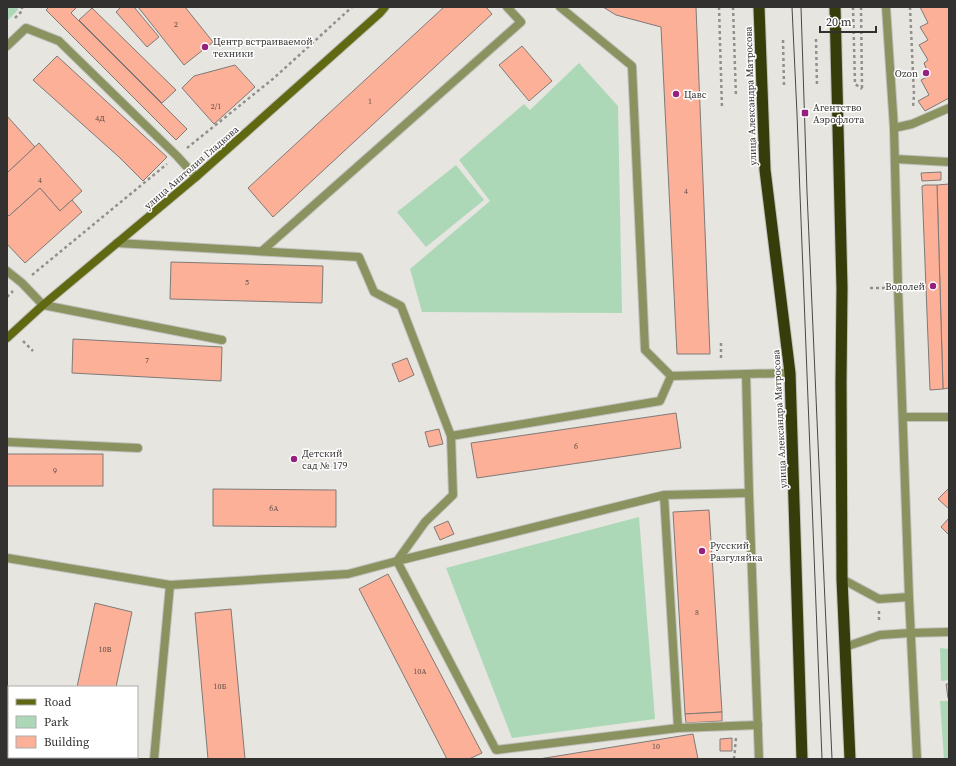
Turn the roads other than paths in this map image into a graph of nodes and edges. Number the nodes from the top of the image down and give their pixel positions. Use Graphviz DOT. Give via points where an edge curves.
graph roads {
  1 [pos="385,7"];
  2 [pos="507,7"];
  3 [pos="560,7"];
  4 [pos="759,7"];
  5 [pos="835,7"];
  6 [pos="886,7"];
  7 [pos="7,46"];
  8 [pos="949,108"];
  9 [pos="894,128"];
  10 [pos="895,159"];
  11 [pos="949,162"];
  12 [pos="196,177"];
  13 [pos="117,242"];
  14 [pos="262,251"];
  15 [pos="7,271"];
  16 [pos="43,305"];
  17 [pos="7,338"];
  18 [pos="222,340"];
  19 [pos="790,373"];
  20 [pos="746,374"];
  21 [pos="670,376"];
  22 [pos="903,417"];
  23 [pos="949,417"];
  24 [pos="451,436"];
  25 [pos="7,442"];
  26 [pos="138,448"];
  27 [pos="749,493"];
  28 [pos="664,495"];
  29 [pos="7,558"];
  30 [pos="397,561"];
  31 [pos="842,579"];
  32 [pos="170,585"];
  33 [pos="909,597"];
  34 [pos="949,632"];
  35 [pos="910,633"];
  36 [pos="845,647"];
  37 [pos="758,725"];
  38 [pos="678,728"];
  39 [pos="154,759"];
  40 [pos="759,759"];
  41 [pos="802,759"];
  42 [pos="850,759"];
  43 [pos="917,759"];
  1 -- 12 [label="main road, улица Анатолия Гладкова"];
  2 -- 14 [label="street" via="521,22"];
  3 -- 21 [label="street" via="632,66 645,350"];
  4 -- 19 [label="highway, улица Александра Матросова" via="765,170"];
  5 -- 31 [label="highway" via="842,288"];
  6 -- 9 [label="street"];
  7 -- 12 [label="street" via="26,28 59,41"];
  8 -- 9 [label="street" via="912,124"];
  9 -- 10 [label="street"];
  10 -- 11 [label="street"];
  10 -- 22 [label="street"];
  12 -- 13 [label="main road, улица Анатолия Гладкова"];
  13 -- 14 [label="street"];
  13 -- 16 [label="main road, улица Анатолия Гладкова"];
  14 -- 24 [label="street" via="360,257 374,292 401,306"];
  15 -- 16 [label="street"];
  16 -- 17 [label="main road, улица Анатолия Гладкова"];
  16 -- 18 [label="street"];
  19 -- 20 [label="street"];
  19 -- 41 [label="highway, улица Александра Матросова"];
  20 -- 21 [label="street"];
  20 -- 27 [label="street"];
  21 -- 24 [label="street" via="660,401"];
  22 -- 23 [label="street"];
  22 -- 33 [label="street"];
  24 -- 30 [label="street" via="453,495 425,522"];
  25 -- 26 [label="street"];
  27 -- 28 [label="street"];
  27 -- 37 [label="street"];
  28 -- 30 [label="street"];
  28 -- 38 [label="street"];
  29 -- 32 [label="street"];
  30 -- 32 [label="street" via="348,574"];
  30 -- 38 [label="street" via="496,750"];
  31 -- 33 [label="street" via="879,600"];
  31 -- 36 [label="highway"];
  32 -- 39 [label="street"];
  33 -- 35 [label="street"];
  34 -- 35 [label="street"];
  35 -- 36 [label="street" via="880,635"];
  35 -- 43 [label="street"];
  36 -- 42 [label="highway"];
  37 -- 38 [label="street"];
  37 -- 40 [label="street"];
}
